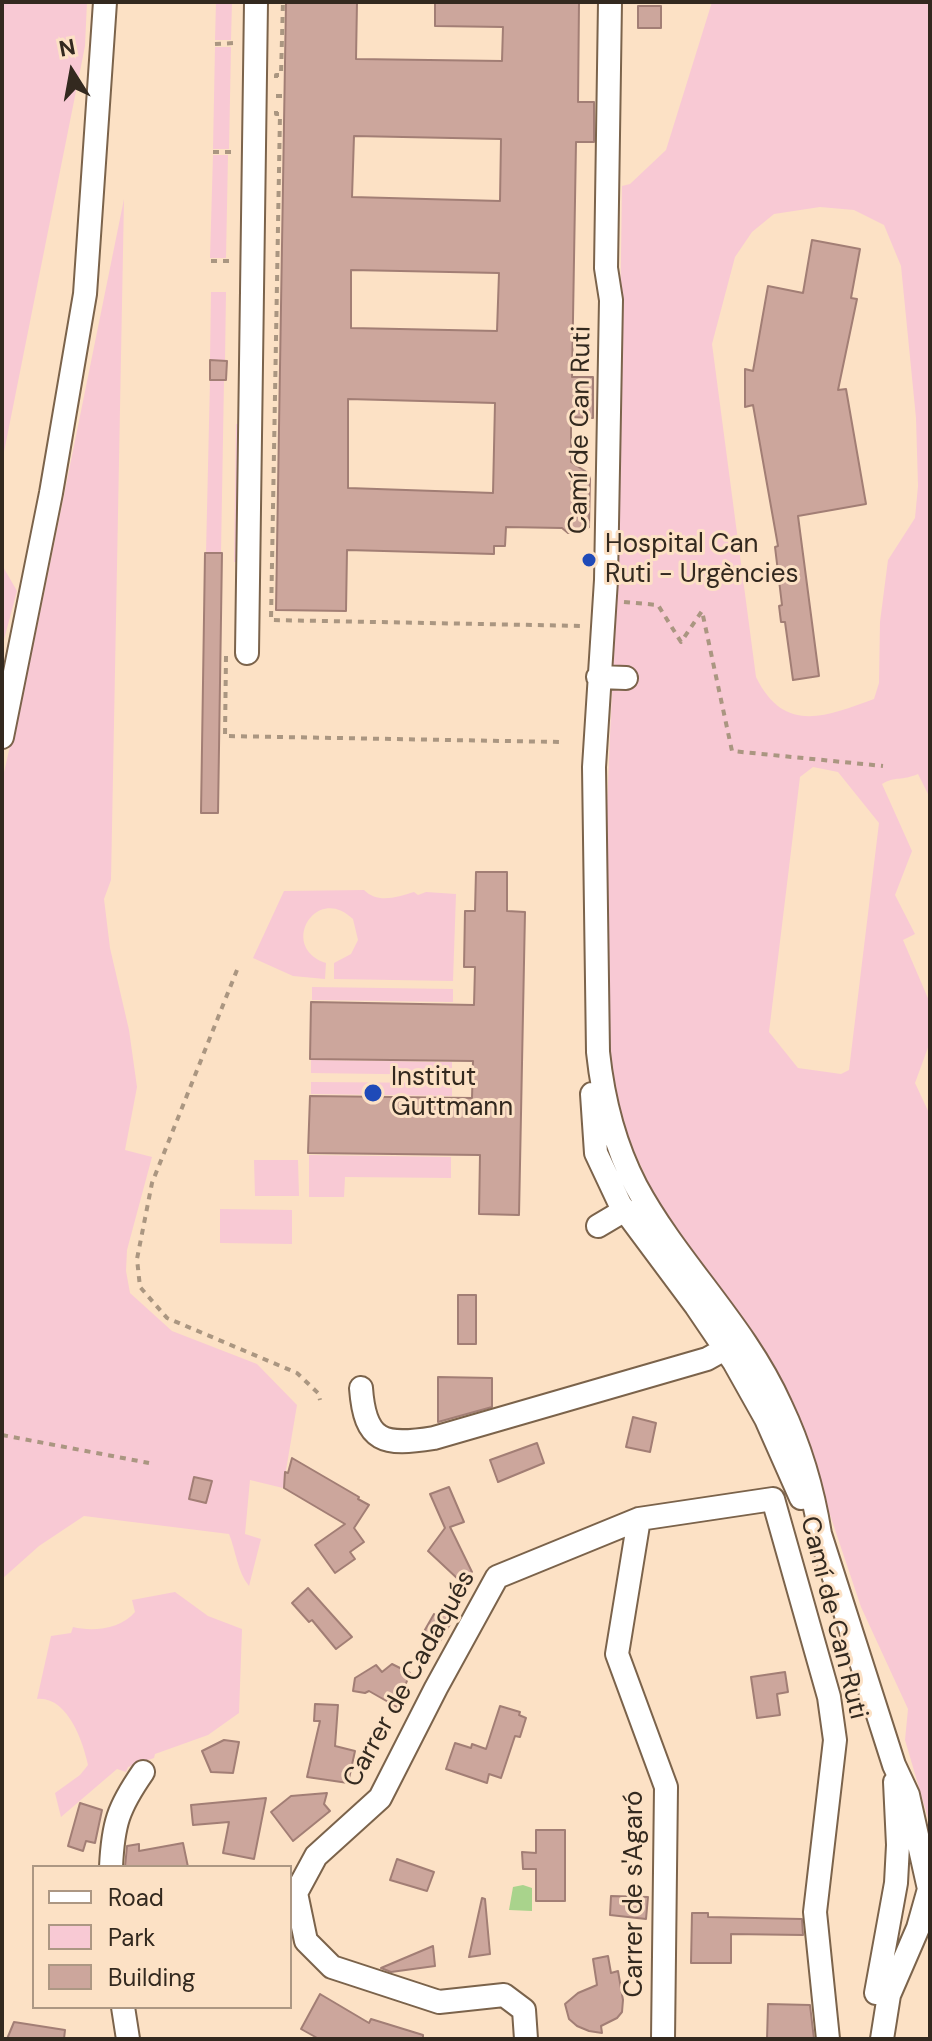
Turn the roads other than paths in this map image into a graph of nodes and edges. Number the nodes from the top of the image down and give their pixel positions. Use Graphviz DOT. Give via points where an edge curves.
graph roads {
  1 [pos="105,2"];
  2 [pos="256,2"];
  3 [pos="610,2"];
  4 [pos="236,652"];
  5 [pos="598,677"];
  6 [pos="626,678"];
  7 [pos="2,737"];
  8 [pos="598,1052"];
  9 [pos="615,1136"];
  10 [pos="625,1210"];
  11 [pos="598,1226"];
  12 [pos="703,1283"];
  13 [pos="725,1349"];
  14 [pos="361,1388"];
  15 [pos="786,1419"];
  16 [pos="773,1499"];
  17 [pos="639,1519"];
  18 [pos="820,1534"];
  19 [pos="894,1765"];
  20 [pos="143,1772"];
  21 [pos="111,1865"];
  22 [pos="930,1888"];
  23 [pos="930,1929"];
  24 [pos="876,1993"];
  25 [pos="123,2009"];
  26 [pos="128,2039"];
  27 [pos="526,2039"];
  28 [pos="663,2039"];
  29 [pos="828,2039"];
  30 [pos="867,2039"];
  31 [pos="882,2039"];
  1 -- 7 [label="street" via="85,294"];
  2 -- 4 [label="street"];
  3 -- 5 [label="street, Camí de Can Ruti" via="606,268 611,330 606,580"];
  5 -- 6 [label="street"];
  5 -- 8 [label="street, Camí de Can Ruti"];
  8 -- 9 [label="street, Camí de Can Ruti"];
  8 -- 10 [label="street, Camí de Can Ruti" via="592,1093 596,1153"];
  9 -- 10 [label="street, Camí de Can Ruti" via="613,1151 628,1194"];
  9 -- 12 [label="street, Camí de Can Ruti" via="637,1188"];
  10 -- 11 [label="street"];
  10 -- 12 [label="street, Camí de Can Ruti" via="638,1214 688,1278"];
  10 -- 13 [label="street, Camí de Can Ruti"];
  12 -- 15 [label="street, Camí de Can Ruti"];
  13 -- 14 [label="street" via="707,1359 397,1444 370,1430"];
  13 -- 15 [label="street, Camí de Can Ruti" via="749,1368"];
  13 -- 18 [label="street, Camí de Can Ruti" via="766,1419"];
  15 -- 18 [label="street, Camí de Can Ruti"];
  16 -- 17 [label="street, Carrer de Cadaqués"];
  16 -- 29 [label="street, Camí de Can Ruti" via="829,1697 835,1740 815,1912"];
  17 -- 27 [label="street, Carrer de Cadaqués" via="497,1577 380,1798 316,1856 296,1893 306,1941 332,1967 439,2002 504,1995 524,2010"];
  17 -- 28 [label="street, Carrer de s'Agaró" via="617,1654 666,1787"];
  18 -- 19 [label="street, Camí de Can Ruti"];
  19 -- 22 [label="street, Camí de Can Ruti" via="908,1795"];
  19 -- 24 [label="street, Camí de Can Ruti" via="896,1883"];
  20 -- 21 [label="street" via="124,1800 113,1832"];
  22 -- 24 [label="street"];
  22 -- 31 [label="street" via="889,1995"];
  23 -- 31 [label="street"];
  24 -- 30 [label="street, Camí de Can Ruti"];
  25 -- 26 [label="street"];
}
